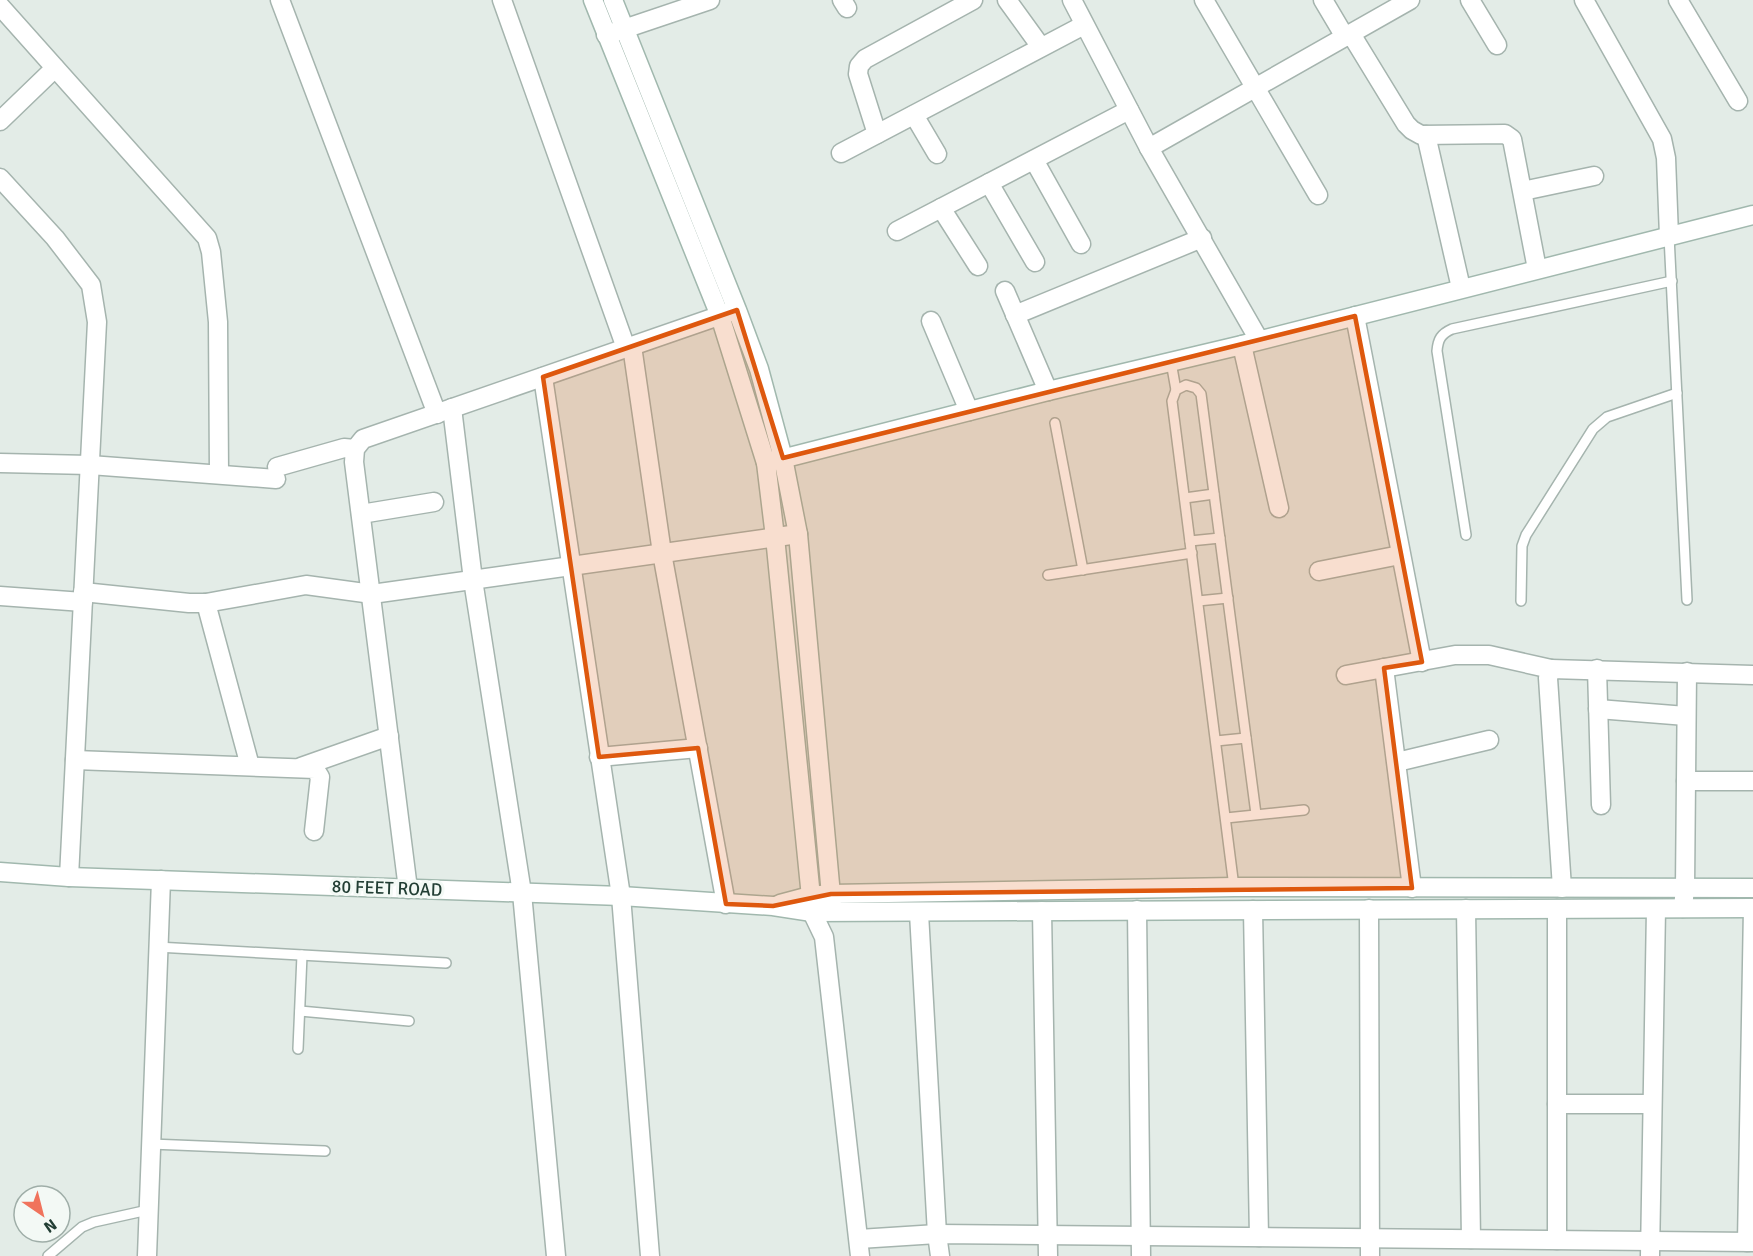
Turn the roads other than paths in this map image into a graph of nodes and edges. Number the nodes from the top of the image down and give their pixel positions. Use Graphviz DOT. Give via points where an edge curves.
graph roads {
  1 [pos="280,0"];
  2 [pos="502,0"];
  3 [pos="592,0"];
  4 [pos="613,0"];
  5 [pos="710,0"];
  6 [pos="973,0"];
  7 [pos="1008,0"];
  8 [pos="1071,0"];
  9 [pos="1204,0"];
  10 [pos="1323,0"];
  11 [pos="1410,0"];
  12 [pos="1470,0"];
  13 [pos="1584,0"];
  14 [pos="1678,0"];
  15 [pos="0,6"];
  16 [pos="1084,25"];
  17 [pos="625,29"];
  18 [pos="606,35"];
  19 [pos="1348,35"];
  20 [pos="1497,45"];
  21 [pos="1041,47"];
  22 [pos="55,68"];
  23 [pos="1254,88"];
  24 [pos="1738,101"];
  25 [pos="1129,110"];
  26 [pos="914,115"];
  27 [pos="0,121"];
  28 [pos="877,134"];
  29 [pos="1426,135"];
  30 [pos="1149,148"];
  31 [pos="841,153"];
  32 [pos="937,154"];
  33 [pos="1034,160"];
  34 [pos="1594,176"];
  35 [pos="0,178"];
  36 [pos="989,183"];
  37 [pos="1523,190"];
  38 [pos="1318,195"];
  39 [pos="941,208"];
  40 [pos="1753,215"];
  41 [pos="897,231"];
  42 [pos="1669,236"];
  43 [pos="1202,238"];
  44 [pos="1081,244"];
  45 [pos="1035,262"];
  46 [pos="978,266"];
  47 [pos="1536,269"];
  48 [pos="1672,281"];
  49 [pos="1461,288"];
  50 [pos="1005,291"];
  51 [pos="738,310"];
  52 [pos="1015,315"];
  53 [pos="720,316"];
  54 [pos="1355,316"];
  55 [pos="931,321"];
  56 [pos="1259,340"];
  57 [pos="1242,345"];
  58 [pos="629,347"];
  59 [pos="1171,362"];
  60 [pos="543,377"];
  61 [pos="1176,390"];
  62 [pos="1048,391"];
  63 [pos="1677,393"];
  64 [pos="444,411"];
  65 [pos="969,411"];
  66 [pos="1055,423"];
  67 [pos="355,449"];
  68 [pos="775,460"];
  69 [pos="0,463"];
  70 [pos="90,465"];
  71 [pos="219,474"];
  72 [pos="1214,494"];
  73 [pos="1185,498"];
  74 [pos="434,502"];
  75 [pos="1279,507"];
  76 [pos="361,514"];
  77 [pos="798,534"];
  78 [pos="1466,535"];
  79 [pos="776,537"];
  80 [pos="1220,538"];
  81 [pos="1190,541"];
  82 [pos="662,553"];
  83 [pos="1192,554"];
  84 [pos="1400,555"];
  85 [pos="570,566"];
  86 [pos="1083,570"];
  87 [pos="1319,571"];
  88 [pos="1048,575"];
  89 [pos="473,580"];
  90 [pos="372,594"];
  91 [pos="0,596"];
  92 [pos="83,597"];
  93 [pos="1228,598"];
  94 [pos="1688,600"];
  95 [pos="1198,601"];
  96 [pos="1521,601"];
  97 [pos="206,603"];
  98 [pos="1422,662"];
  99 [pos="1384,668"];
  100 [pos="1551,669"];
  101 [pos="1597,669"];
  102 [pos="1687,672"];
  103 [pos="1346,675"];
  104 [pos="1753,675"];
  105 [pos="1598,709"];
  106 [pos="1686,716"];
  107 [pos="389,735"];
  108 [pos="1246,738"];
  109 [pos="1488,740"];
  110 [pos="1216,741"];
  111 [pos="698,748"];
  112 [pos="599,757"];
  113 [pos="75,760"];
  114 [pos="1397,762"];
  115 [pos="250,766"];
  116 [pos="300,768"];
  117 [pos="1686,781"];
  118 [pos="1753,781"];
  119 [pos="1601,804"];
  120 [pos="1304,810"];
  121 [pos="1256,814"];
  122 [pos="1226,818"];
  123 [pos="314,831"];
  124 [pos="0,872"];
  125 [pos="69,877"];
  126 [pos="161,880"];
  127 [pos="1234,887"];
  128 [pos="1412,888"];
  129 [pos="1562,888"];
  130 [pos="1685,888"];
  131 [pos="1753,888"];
  132 [pos="408,889"];
  133 [pos="522,893"];
  134 [pos="621,896"];
  135 [pos="726,903"];
  136 [pos="832,903"];
  137 [pos="811,904"];
  138 [pos="1753,908"];
  139 [pos="1369,909"];
  140 [pos="1466,909"];
  141 [pos="1557,909"];
  142 [pos="1656,909"];
  143 [pos="1683,909"];
  144 [pos="1137,910"];
  145 [pos="1253,910"];
  146 [pos="1042,911"];
  147 [pos="919,913"];
  148 [pos="824,938"];
  149 [pos="157,947"];
  150 [pos="302,955"];
  151 [pos="446,963"];
  152 [pos="300,1011"];
  153 [pos="409,1021"];
  154 [pos="298,1049"];
  155 [pos="1557,1104"];
  156 [pos="1652,1104"];
  157 [pos="151,1144"];
  158 [pos="325,1151"];
  159 [pos="148,1209"];
  160 [pos="937,1234"];
  161 [pos="1047,1235"];
  162 [pos="1140,1236"];
  163 [pos="1259,1237"];
  164 [pos="1472,1239"];
  165 [pos="1750,1242"];
  166 [pos="1546,1246"];
  167 [pos="1371,1247"];
  168 [pos="860,1248"];
  169 [pos="1433,1248"];
  170 [pos="1650,1249"];
  171 [pos="1710,1249"];
  172 [pos="48,1256"];
  173 [pos="147,1256"];
  174 [pos="556,1256"];
  175 [pos="650,1256"];
  176 [pos="940,1256"];
  177 [pos="1048,1256"];
  178 [pos="1141,1256"];
  1 -- 64 [label="street"];
  2 -- 58 [label="street"];
  3 -- 18 [label="street"];
  4 -- 17 [label="street"];
  5 -- 17 [label="street"];
  6 -- 28 [label="street" via="865,59 859,66 858,74"];
  7 -- 21 [label="street"];
  8 -- 16 [label="street"];
  9 -- 23 [label="street"];
  10 -- 19 [label="street"];
  11 -- 19 [label="street"];
  12 -- 20 [label="street"];
  13 -- 42 [label="street" via="1662,139"];
  14 -- 24 [label="street"];
  15 -- 22 [label="street"];
  16 -- 21 [label="street"];
  16 -- 25 [label="street"];
  17 -- 18 [label="street"];
  17 -- 51 [label="street"];
  18 -- 53 [label="street"];
  19 -- 23 [label="street"];
  19 -- 29 [label="street" via="1406,123"];
  21 -- 26 [label="street"];
  22 -- 27 [label="street"];
  22 -- 71 [label="street" via="207,238 218,322"];
  23 -- 30 [label="street"];
  23 -- 38 [label="street"];
  25 -- 30 [label="street"];
  25 -- 33 [label="street"];
  26 -- 28 [label="street"];
  26 -- 32 [label="street"];
  28 -- 31 [label="street"];
  29 -- 37 [label="street" via="1505,134 1512,139"];
  29 -- 49 [label="street"];
  30 -- 43 [label="street"];
  33 -- 36 [label="street"];
  33 -- 44 [label="street"];
  34 -- 37 [label="street"];
  35 -- 70 [label="street" via="55,238 91,285 97,322"];
  36 -- 39 [label="street"];
  36 -- 45 [label="street"];
  37 -- 47 [label="street"];
  39 -- 41 [label="street"];
  39 -- 46 [label="street"];
  40 -- 42 [label="street"];
  42 -- 47 [label="street"];
  42 -- 48 [label="lane"];
  43 -- 52 [label="street"];
  43 -- 56 [label="street"];
  47 -- 49 [label="street"];
  48 -- 63 [label="lane"];
  48 -- 78 [label="lane" via="1443,333 1437,351"];
  49 -- 54 [label="street"];
  50 -- 52 [label="street"];
  51 -- 53 [label="street"];
  51 -- 68 [label="street" via="759,369"];
  52 -- 62 [label="street"];
  53 -- 58 [label="street"];
  53 -- 68 [label="street"];
  54 -- 56 [label="street"];
  54 -- 84 [label="street"];
  55 -- 65 [label="street"];
  56 -- 57 [label="street"];
  57 -- 59 [label="street"];
  57 -- 75 [label="street"];
  58 -- 60 [label="street"];
  58 -- 82 [label="street"];
  59 -- 61 [label="lane"];
  59 -- 62 [label="street"];
  60 -- 64 [label="street"];
  60 -- 85 [label="street"];
  61 -- 72 [label="lane" via="1186,385 1201,394"];
  61 -- 73 [label="lane" via="1172,401"];
  62 -- 65 [label="street"];
  63 -- 94 [label="lane"];
  63 -- 96 [label="lane" via="1607,417 1593,429 1526,536 1522,546"];
  64 -- 67 [label="street" via="363,439"];
  64 -- 89 [label="street"];
  65 -- 68 [label="street"];
  66 -- 86 [label="lane"];
  67 -- 71 [label="street" via="344,448 277,473"];
  67 -- 76 [label="street"];
  68 -- 77 [label="street"];
  68 -- 79 [label="street"];
  69 -- 70 [label="street"];
  70 -- 71 [label="street"];
  70 -- 92 [label="street"];
  72 -- 73 [label="lane"];
  72 -- 80 [label="lane"];
  73 -- 81 [label="lane"];
  74 -- 76 [label="street"];
  76 -- 90 [label="street"];
  77 -- 79 [label="street"];
  77 -- 136 [label="street"];
  79 -- 82 [label="street"];
  79 -- 137 [label="street"];
  80 -- 81 [label="lane"];
  80 -- 93 [label="lane"];
  81 -- 83 [label="lane"];
  82 -- 85 [label="street"];
  82 -- 111 [label="street"];
  83 -- 86 [label="lane"];
  83 -- 95 [label="lane"];
  84 -- 87 [label="street"];
  84 -- 98 [label="street"];
  85 -- 89 [label="street"];
  85 -- 112 [label="street"];
  86 -- 88 [label="lane"];
  89 -- 90 [label="street"];
  89 -- 133 [label="street"];
  90 -- 97 [label="street" via="306,585"];
  90 -- 107 [label="street"];
  91 -- 92 [label="street"];
  92 -- 97 [label="street"];
  92 -- 113 [label="street"];
  93 -- 95 [label="lane"];
  93 -- 108 [label="lane"];
  95 -- 110 [label="lane"];
  97 -- 115 [label="street"];
  98 -- 99 [label="street"];
  98 -- 100 [label="street" via="1455,655 1489,655"];
  99 -- 103 [label="street"];
  99 -- 114 [label="street"];
  100 -- 101 [label="street"];
  100 -- 129 [label="street" via="1548,678"];
  101 -- 102 [label="street"];
  101 -- 105 [label="street"];
  102 -- 104 [label="street"];
  102 -- 106 [label="street"];
  105 -- 106 [label="street"];
  105 -- 119 [label="street"];
  106 -- 117 [label="street"];
  107 -- 116 [label="street"];
  107 -- 132 [label="street"];
  108 -- 110 [label="lane"];
  108 -- 121 [label="lane"];
  109 -- 114 [label="street"];
  110 -- 122 [label="lane"];
  111 -- 112 [label="street"];
  111 -- 135 [label="street"];
  112 -- 134 [label="street"];
  113 -- 115 [label="street"];
  113 -- 125 [label="street"];
  114 -- 128 [label="street"];
  115 -- 116 [label="street"];
  116 -- 123 [label="street" via="315,769 320,777"];
  117 -- 118 [label="street"];
  117 -- 130 [label="street"];
  120 -- 121 [label="lane"];
  121 -- 122 [label="lane"];
  122 -- 127 [label="lane"];
  124 -- 125 [label="street, 80 FEET ROAD"];
  125 -- 126 [label="street, 80 FEET ROAD"];
  126 -- 132 [label="street, 80 FEET ROAD"];
  126 -- 149 [label="street"];
  127 -- 128 [label="street"];
  127 -- 136 [label="street"];
  128 -- 129 [label="street"];
  129 -- 130 [label="street"];
  130 -- 131 [label="street"];
  130 -- 143 [label="street"];
  132 -- 133 [label="street, 80 FEET ROAD"];
  133 -- 134 [label="street, 80 FEET ROAD"];
  133 -- 174 [label="street"];
  134 -- 135 [label="street, 80 FEET ROAD"];
  134 -- 175 [label="street"];
  135 -- 137 [label="street, 80 FEET ROAD"];
  136 -- 137 [label="street, 80 FEET ROAD"];
  136 -- 147 [label="street"];
  136 -- 148 [label="street"];
  137 -- 148 [label="street"];
  138 -- 143 [label="street"];
  138 -- 165 [label="street"];
  139 -- 140 [label="street"];
  139 -- 145 [label="street"];
  139 -- 167 [label="street"];
  140 -- 141 [label="street"];
  140 -- 164 [label="street"];
  141 -- 142 [label="street"];
  141 -- 155 [label="street"];
  142 -- 143 [label="street"];
  142 -- 156 [label="street"];
  144 -- 145 [label="street"];
  144 -- 146 [label="street"];
  144 -- 162 [label="street"];
  145 -- 163 [label="street"];
  146 -- 147 [label="street"];
  146 -- 161 [label="street"];
  147 -- 160 [label="street"];
  148 -- 168 [label="street"];
  149 -- 150 [label="lane"];
  149 -- 157 [label="street"];
  150 -- 151 [label="lane"];
  150 -- 152 [label="lane"];
  152 -- 153 [label="lane"];
  152 -- 154 [label="lane"];
  155 -- 156 [label="street"];
  155 -- 166 [label="street"];
  156 -- 170 [label="street"];
  157 -- 158 [label="lane"];
  157 -- 159 [label="street"];
  159 -- 172 [label="lane" via="82,1227"];
  159 -- 173 [label="street"];
  160 -- 161 [label="street"];
  160 -- 168 [label="street"];
  160 -- 176 [label="street"];
  161 -- 162 [label="street"];
  161 -- 177 [label="street"];
  162 -- 163 [label="street"];
  162 -- 178 [label="street"];
  163 -- 167 [label="street"];
  164 -- 166 [label="street"];
  164 -- 169 [label="street"];
  165 -- 171 [label="street"];
  166 -- 170 [label="street"];
  167 -- 169 [label="street"];
  170 -- 171 [label="street"];
}
